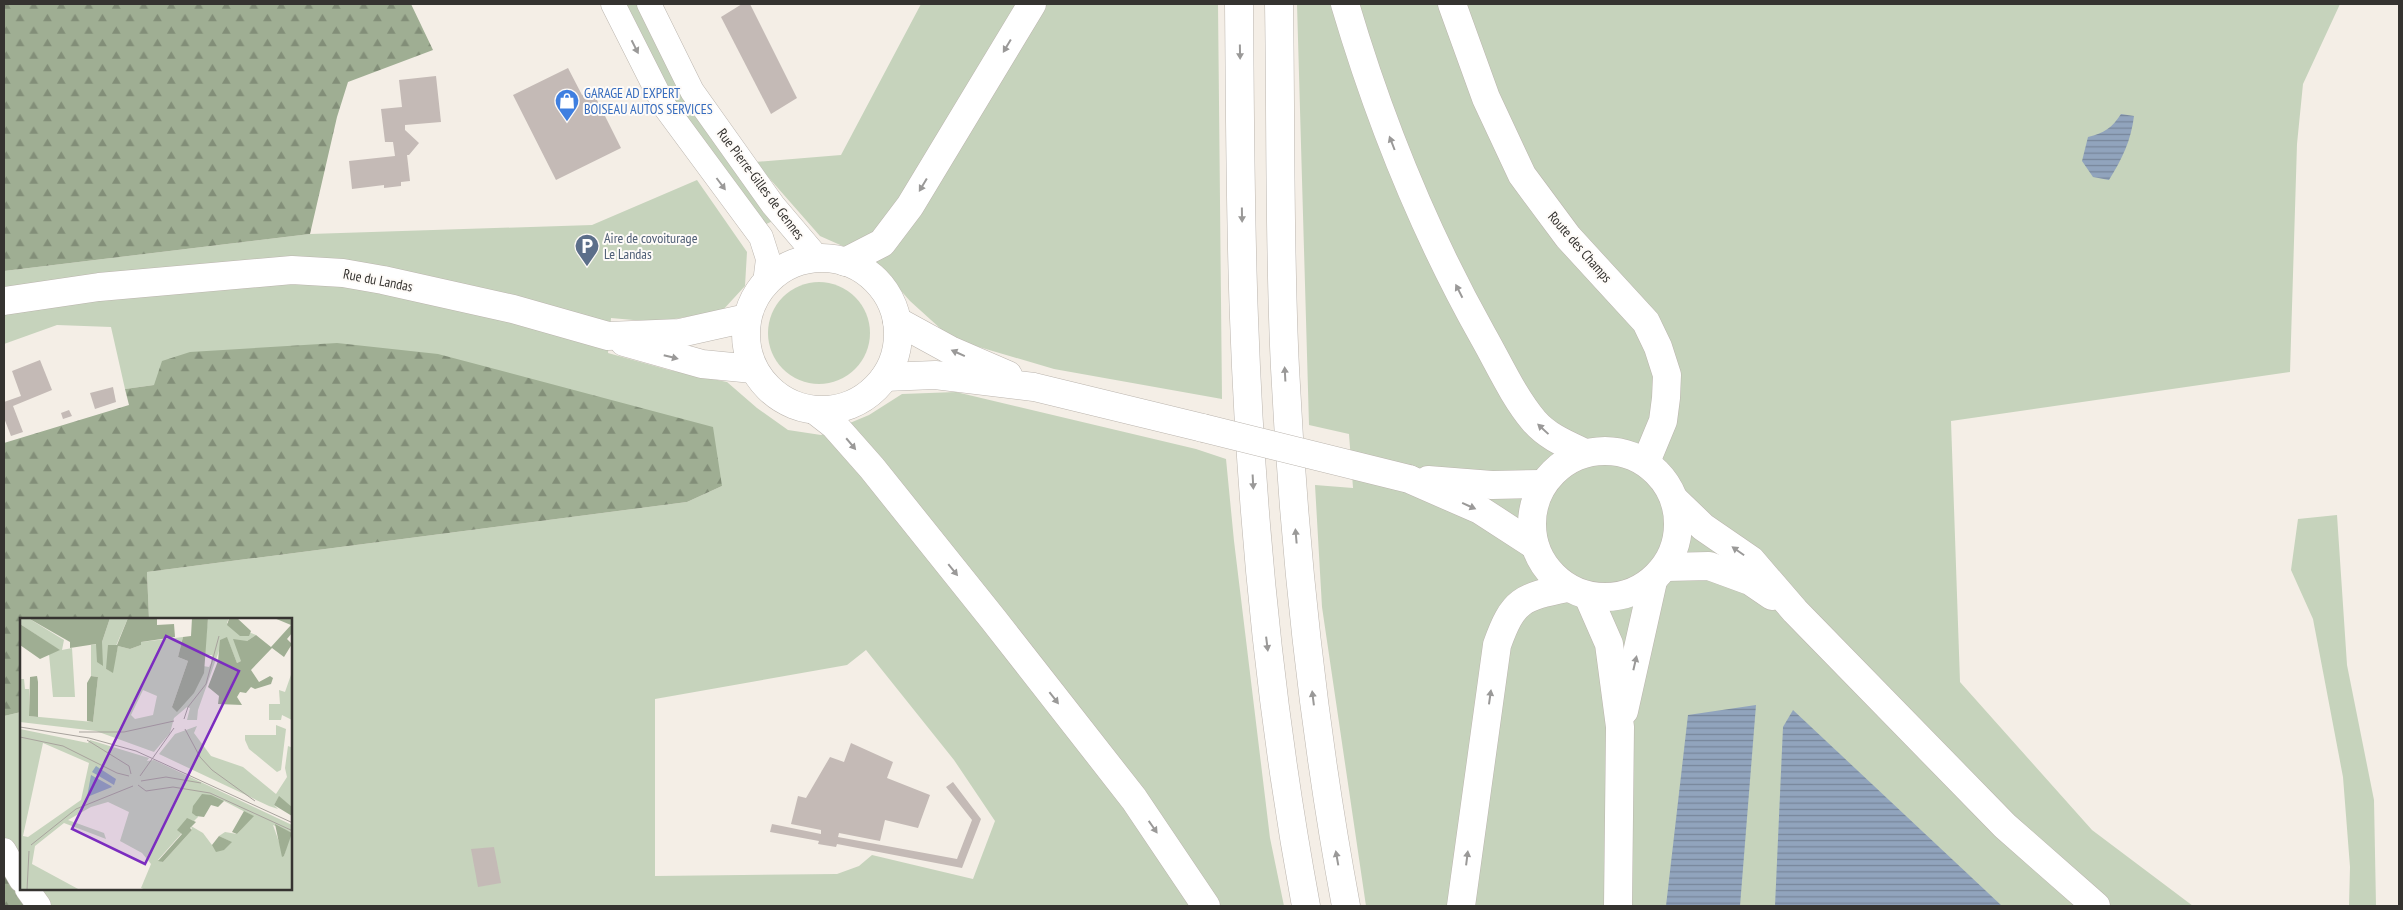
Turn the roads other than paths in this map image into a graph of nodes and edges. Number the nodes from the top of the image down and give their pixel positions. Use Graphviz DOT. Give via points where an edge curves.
graph roads {
  1 [pos="613,4"];
  2 [pos="649,4"];
  3 [pos="1032,4"];
  4 [pos="1239,4"];
  5 [pos="1279,4"];
  6 [pos="1345,4"];
  7 [pos="1452,4"];
  8 [pos="818,258"];
  9 [pos="845,262"];
  10 [pos="765,283"];
  11 [pos="4,301"];
  12 [pos="747,318"];
  13 [pos="897,321"];
  14 [pos="608,336"];
  15 [pos="753,369"];
  16 [pos="885,376"];
  17 [pos="1034,387"];
  18 [pos="816,411"];
  19 [pos="1585,453"];
  20 [pos="1646,462"];
  21 [pos="1409,479"];
  22 [pos="1543,484"];
  23 [pos="1676,500"];
  24 [pos="1534,545"];
  25 [pos="1659,574"];
  26 [pos="1578,592"];
  27 [pos="1796,611"];
  28 [pos="1620,727"];
  29 [pos="4,850"];
  30 [pos="20,878"];
  31 [pos="28,890"];
  32 [pos="39,906"];
  33 [pos="1206,906"];
  34 [pos="1306,906"];
  35 [pos="1346,906"];
  36 [pos="1461,906"];
  37 [pos="1618,906"];
  38 [pos="2096,906"];
  1 -- 10 [label="street, one-way" via="664,106 762,237 768,259"];
  2 -- 8 [label="street, Rue Pierre-Gilles de Gennes" via="692,91 773,205"];
  3 -- 9 [label="main road, one-way" via="910,206 882,243"];
  4 -- 34 [label="main road, one-way" via="1244,318 1257,545 1274,707"];
  35 -- 5 [label="main road, one-way" via="1317,724 1294,518 1283,303"];
  19 -- 6 [label="main road, one-way" via="1551,437 1534,421 1473,318 1421,215 1375,99"];
  7 -- 20 [label="main road, Route des Champs" via="1486,98 1522,175 1568,237 1646,322 1658,347 1667,375 1666,398 1663,421"];
  8 -- 9 [label="main road"];
  8 -- 10 [label="main road" via="780,270"];
  9 -- 13 [label="main road" via="879,284 891,302"];
  10 -- 12 [label="main road"];
  11 -- 14 [label="main road, Rue du Landas" via="138,284 292,270 383,280 512,309"];
  12 -- 14 [label="main road, Rue du Landas" via="680,333"];
  12 -- 15 [label="main road" via="746,344"];
  13 -- 16 [label="main road" via="896,350"];
  17 -- 13 [label="main road, one-way" via="950,350"];
  14 -- 15 [label="main road, one-way" via="702,364"];
  15 -- 18 [label="main road" via="779,398 797,407"];
  16 -- 17 [label="main road" via="935,375"];
  16 -- 18 [label="main road" via="872,392 855,403 836,410"];
  17 -- 21 [label="main road, bridge"];
  18 -- 33 [label="main road, one-way" via="853,446 993,619 1134,799"];
  19 -- 20 [label="main road" via="1606,450 1627,453"];
  19 -- 22 [label="main road" via="1555,470"];
  20 -- 23 [label="main road" via="1664,479"];
  21 -- 22 [label="main road" via="1492,485"];
  21 -- 24 [label="main road, one-way" via="1480,510"];
  22 -- 24 [label="main road" via="1534,503"];
  23 -- 25 [label="main road" via="1679,523 1676,546"];
  27 -- 23 [label="main road, one-way" via="1752,560 1703,527"];
  24 -- 26 [label="main road" via="1548,569"];
  25 -- 26 [label="main road" via="1633,593 1611,598"];
  25 -- 27 [label="main road" via="1709,566 1750,581"];
  28 -- 25 [label="main road, one-way"];
  26 -- 28 [label="main road" via="1609,644"];
  36 -- 26 [label="main road, one-way" via="1497,645 1506,620 1522,601"];
  27 -- 38 [label="main road" via="2005,826"];
  28 -- 37 [label="main road"];
  29 -- 30 [label="street"];
  31 -- 32 [label="street"];
}
